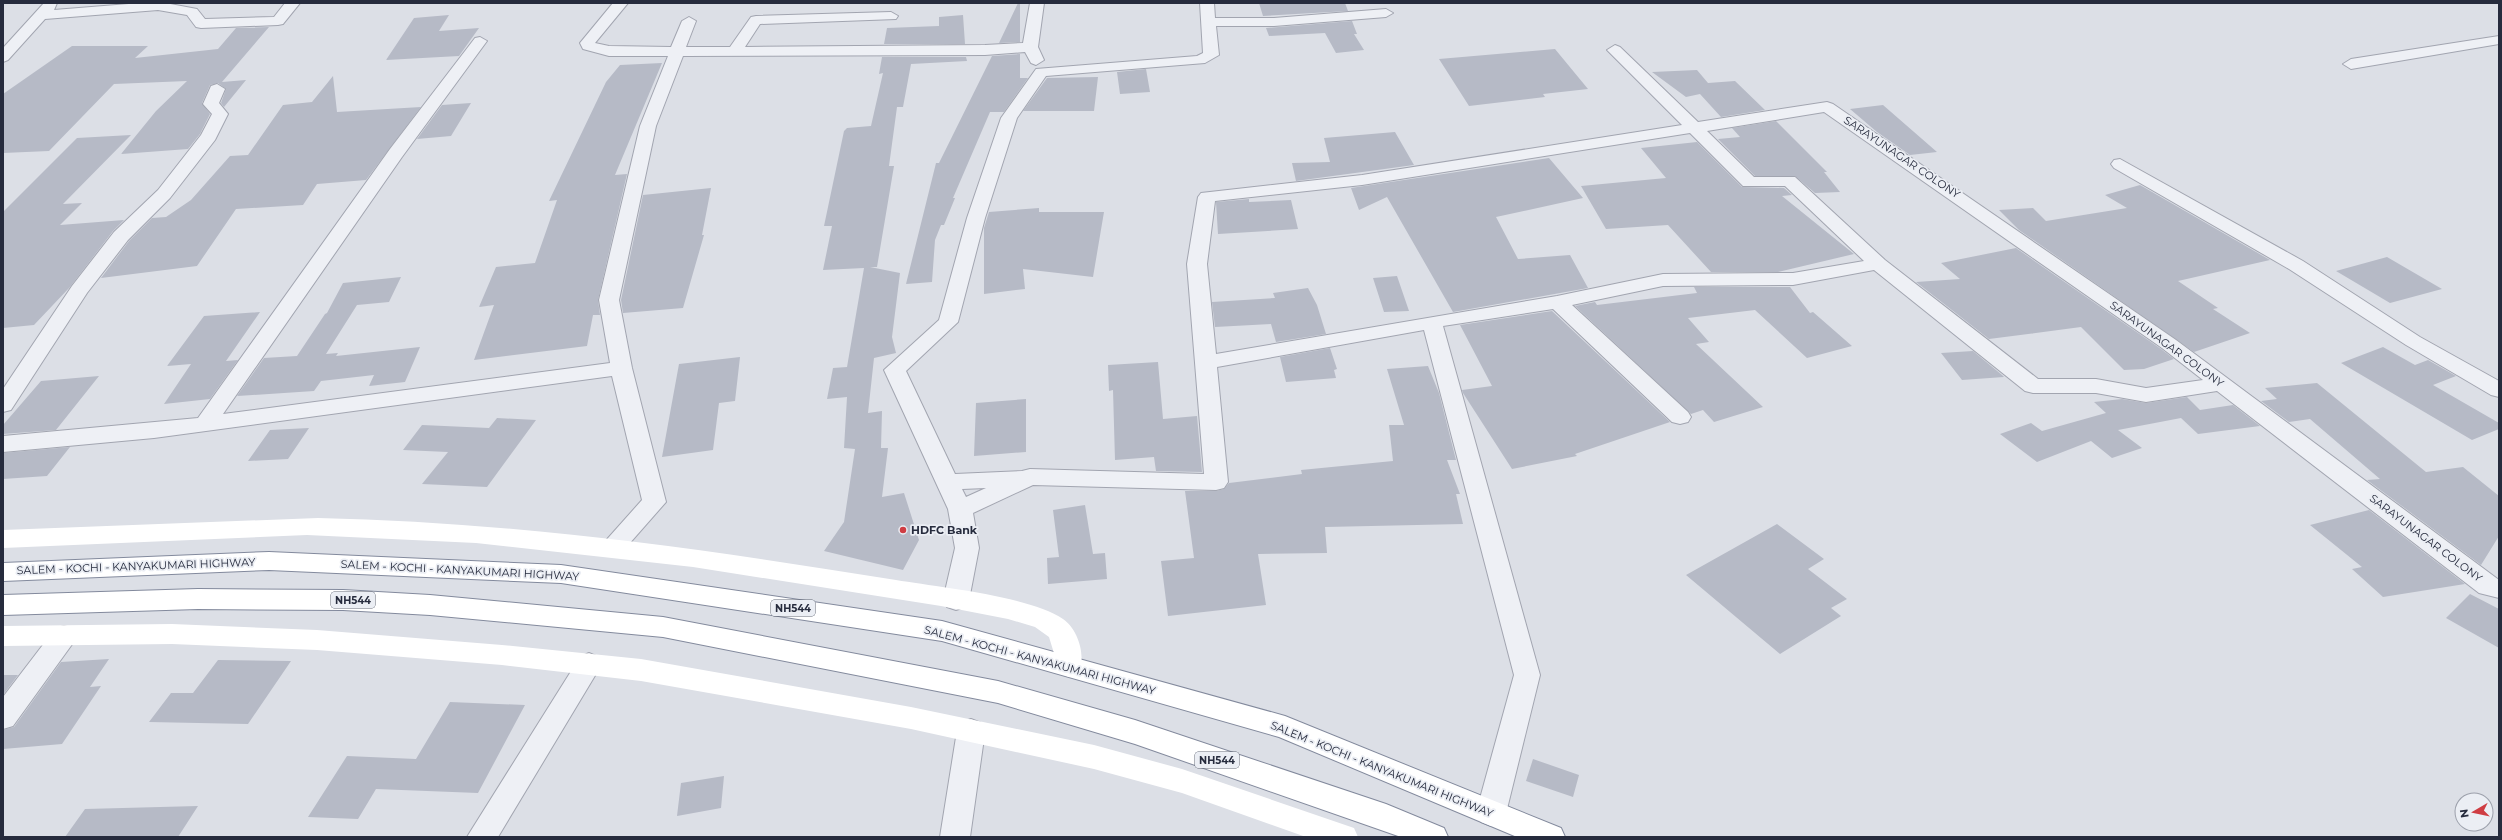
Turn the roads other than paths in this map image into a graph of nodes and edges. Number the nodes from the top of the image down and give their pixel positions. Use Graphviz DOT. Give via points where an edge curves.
graph roads {
  1 [pos="51,3"];
  2 [pos="293,3"];
  3 [pos="621,3"];
  4 [pos="808,3"];
  5 [pos="1037,3"];
  6 [pos="1386,12"];
  7 [pos="1208,13"];
  8 [pos="41,15"];
  9 [pos="891,16"];
  10 [pos="802,18"];
  11 [pos="689,21"];
  12 [pos="2499,40"];
  13 [pos="480,41"];
  14 [pos="1030,47"];
  15 [pos="678,50"];
  16 [pos="1615,50"];
  17 [pos="734,52"];
  18 [pos="3,57"];
  19 [pos="2351,64"];
  20 [pos="1041,72"];
  21 [pos="217,89"];
  22 [pos="1696,128"];
  23 [pos="2120,164"];
  24 [pos="1878,264"];
  25 [pos="1557,302"];
  26 [pos="1432,322"];
  27 [pos="1206,362"];
  28 [pos="621,368"];
  29 [pos="2221,384"];
  30 [pos="2499,390"];
  31 [pos="3,405"];
  32 [pos="1680,417"];
  33 [pos="205,424"];
  34 [pos="3,444"];
  35 [pos="1030,477"];
  36 [pos="948,482"];
  37 [pos="960,509"];
  38 [pos="3,540"];
  39 [pos="613,546"];
  40 [pos="3,572"];
  41 [pos="2499,590"];
  42 [pos="956,600"];
  43 [pos="3,605"];
  44 [pos="3,636"];
  45 [pos="64,636"];
  46 [pos="589,664"];
  47 [pos="1069,666"];
  48 [pos="3,718"];
  49 [pos="971,731"];
  50 [pos="1491,813"];
  51 [pos="482,837"];
  52 [pos="955,837"];
  53 [pos="1343,837"];
  54 [pos="1433,837"];
  55 [pos="1550,837"];
  1 -- 8 [label="street"];
  2 -- 8 [label="street" via="278,21 201,24 192,12 158,6"];
  3 -- 15 [label="street" via="587,43 588,46 609,51"];
  4 -- 10 [label="street"];
  5 -- 14 [label="street"];
  6 -- 7 [label="street" via="1274,22"];
  7 -- 20 [label="street" via="1210,54 1200,60"];
  8 -- 18 [label="street"];
  9 -- 10 [label="street"];
  10 -- 17 [label="street" via="756,20"];
  11 -- 15 [label="street"];
  12 -- 19 [label="street"];
  13 -- 33 [label="street" via="396,153"];
  14 -- 17 [label="street" via="985,50"];
  14 -- 20 [label="street"];
  15 -- 17 [label="street"];
  15 -- 28 [label="street" via="648,126 609,300"];
  16 -- 22 [label="street"];
  20 -- 36 [label="street" via="1009,118 976,218 948,322 895,370"];
  21 -- 31 [label="street" via="211,104 220,114 209,136 164,194 121,236 79,290"];
  22 -- 24 [label="street" via="1749,182 1789,181"];
  22 -- 27 [label="street" via="1354,181 1206,197 1197,264"];
  22 -- 29 [label="street, SARAYUNAGAR COLONY" via="1827,107 2054,263"];
  23 -- 30 [label="street" via="2296,265 2413,341"];
  24 -- 25 [label="street" via="1793,279 1663,280"];
  24 -- 29 [label="street" via="2033,386 2096,386 2146,395"];
  25 -- 26 [label="street"];
  25 -- 32 [label="street"];
  26 -- 27 [label="street"];
  26 -- 50 [label="street" via="1527,675"];
  27 -- 35 [label="street" via="1216,482"];
  28 -- 33 [label="street"];
  28 -- 39 [label="street" via="654,502"];
  29 -- 41 [label="street, SARAYUNAGAR COLONY" via="2488,586"];
  33 -- 34 [label="street"];
  35 -- 36 [label="street"];
  35 -- 37 [label="street"];
  36 -- 37 [label="street"];
  37 -- 42 [label="street" via="967,548"];
  38 -- 39 [label="main road" via="132,532 329,527 496,535"];
  39 -- 42 [label="main road" via="726,561"];
  40 -- 47 [label="main road, SALEM - KOCHI - KANYAKUMARI HIGHWAY / NH544" via="269,561 560,574 942,632"];
  42 -- 47 [label="main road" via="1021,614 1053,624 1067,643"];
  43 -- 54 [label="main road, NH544" via="198,599 343,600 430,605 655,627 998,692 1135,732 1386,817"];
  44 -- 45 [label="main road"];
  45 -- 46 [label="main road" via="172,634 317,640"];
  45 -- 48 [label="street"];
  46 -- 49 [label="main road" via="641,670"];
  46 -- 51 [label="street"];
  47 -- 50 [label="main road, SALEM - KOCHI - KANYAKUMARI HIGHWAY / NH544" via="1285,727"];
  49 -- 52 [label="street"];
  49 -- 53 [label="main road" via="1094,757 1175,779"];
  50 -- 55 [label="main road, SALEM - KOCHI - KANYAKUMARI HIGHWAY / NH544"];
}
